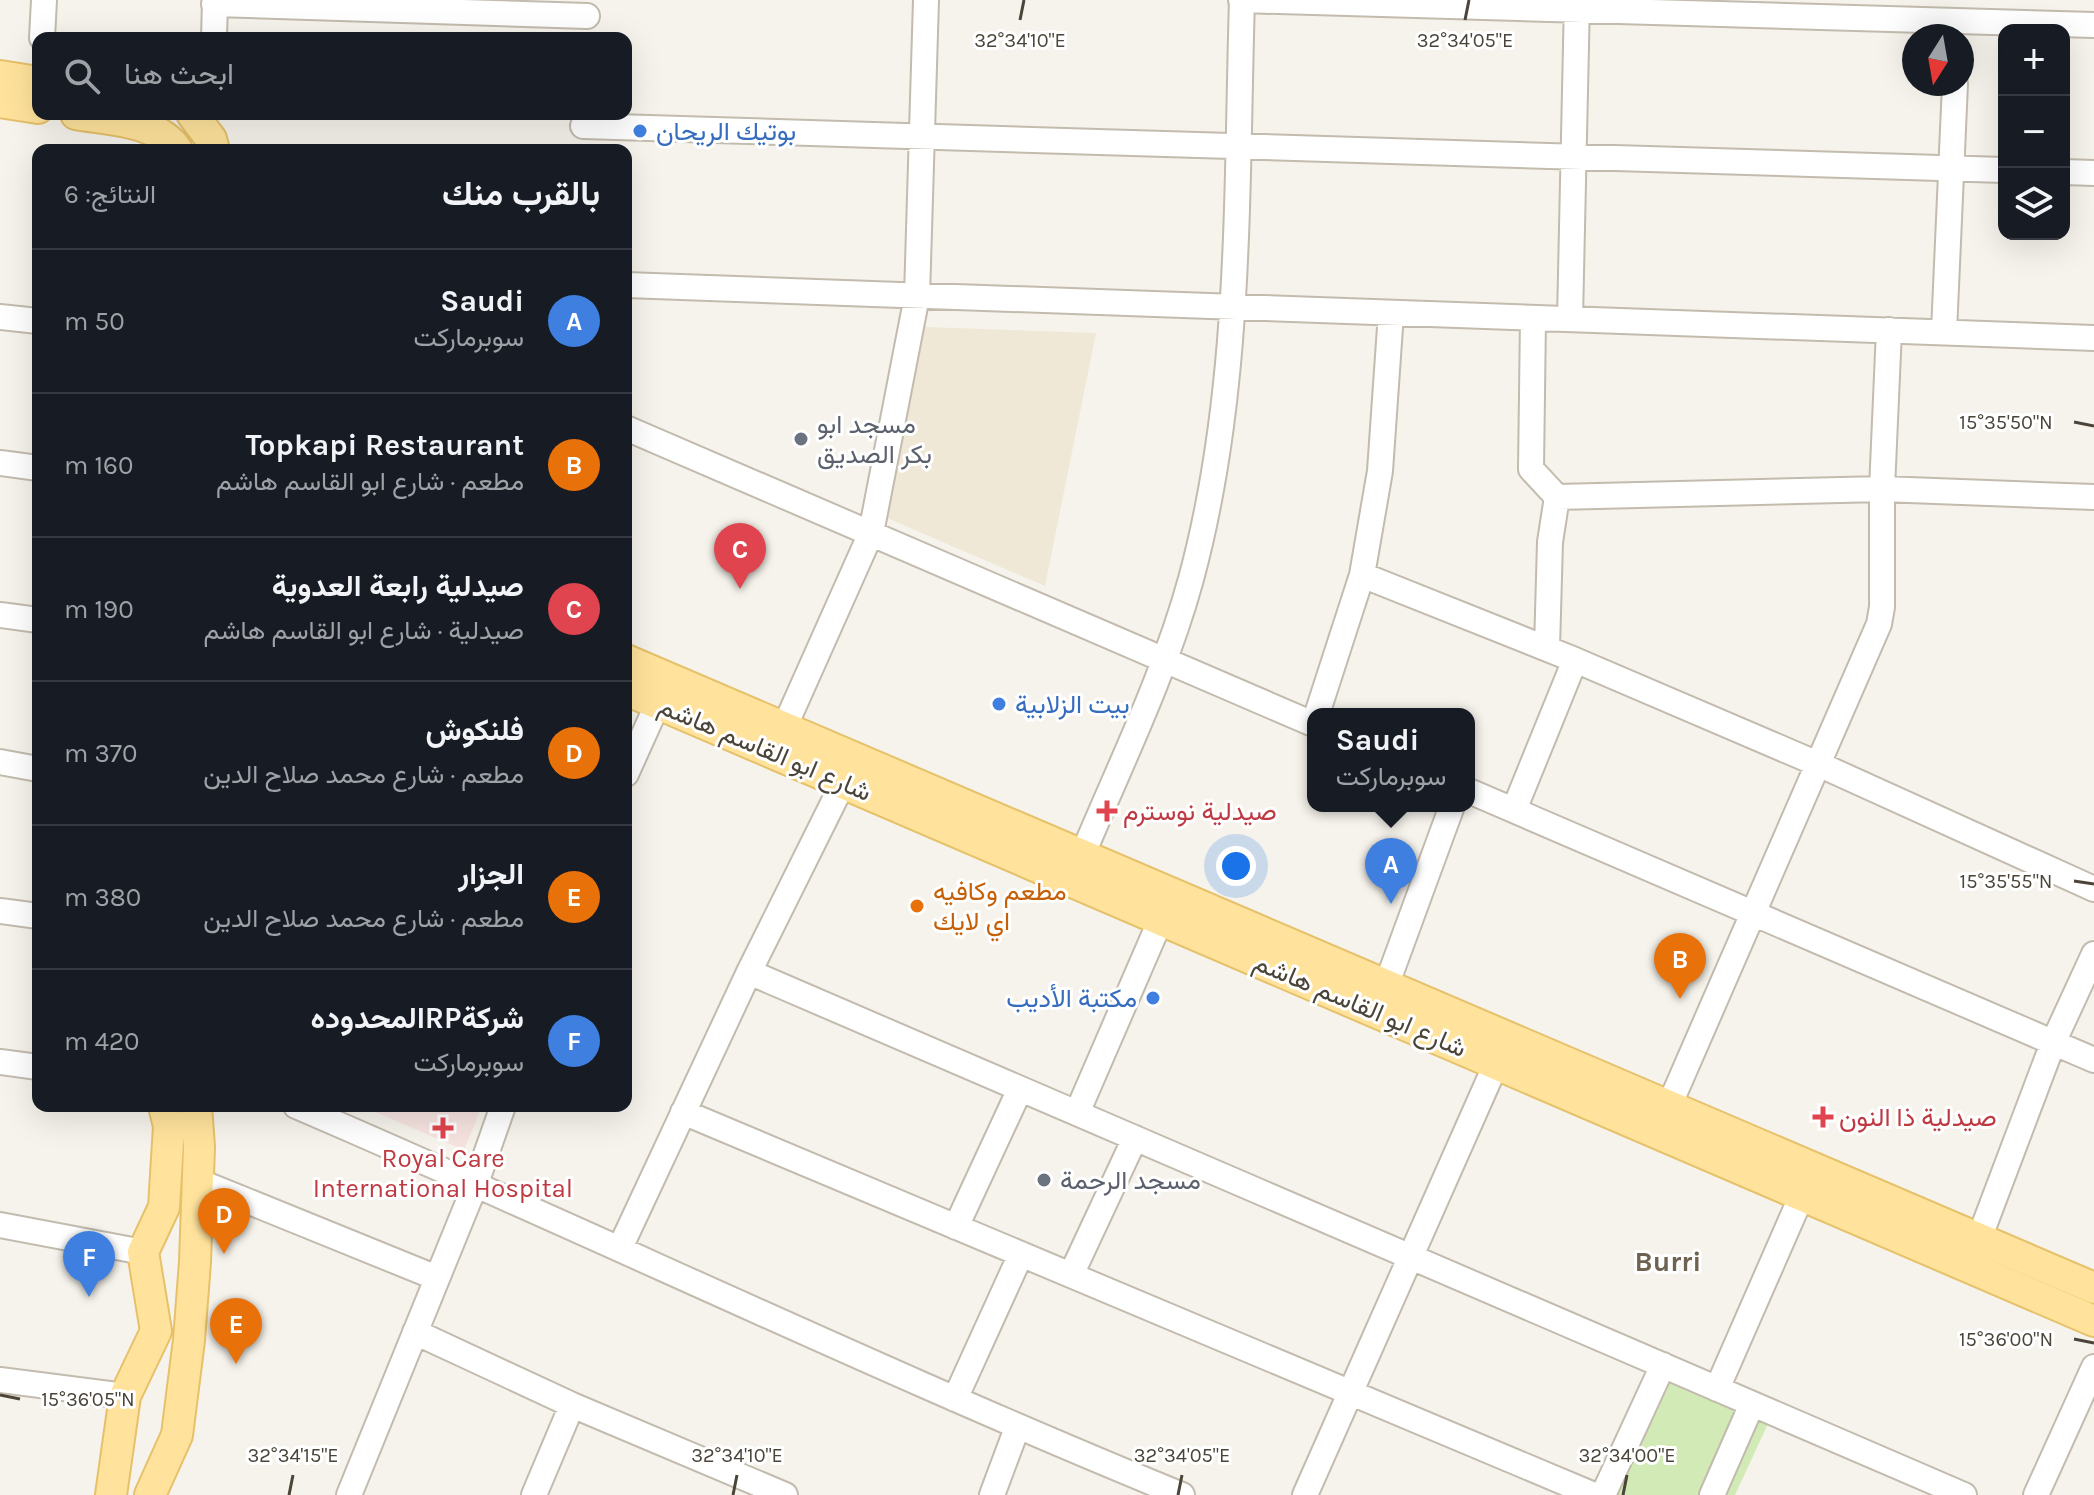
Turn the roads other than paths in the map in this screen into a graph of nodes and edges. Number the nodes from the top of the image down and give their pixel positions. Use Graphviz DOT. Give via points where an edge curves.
graph roads {
  1 [pos="44,0"];
  2 [pos="926,0"];
  3 [pos="1242,0"];
  4 [pos="214,2"];
  5 [pos="1576,5"];
  6 [pos="587,18"];
  7 [pos="1958,19"];
  8 [pos="2094,25"];
  9 [pos="42,32"];
  10 [pos="214,32"];
  11 [pos="0,76"];
  12 [pos="32,81"];
  13 [pos="1954,96"];
  14 [pos="0,102"];
  15 [pos="32,107"];
  16 [pos="106,120"];
  17 [pos="583,130"];
  18 [pos="922,136"];
  19 [pos="171,144"];
  20 [pos="1237,146"];
  21 [pos="1573,157"];
  22 [pos="1951,168"];
  23 [pos="1998,170"];
  24 [pos="2070,172"];
  25 [pos="2094,173"];
  26 [pos="632,285"];
  27 [pos="917,296"];
  28 [pos="1233,307"];
  29 [pos="1391,313"];
  30 [pos="0,317"];
  31 [pos="1533,318"];
  32 [pos="1570,319"];
  33 [pos="32,320"];
  34 [pos="1889,330"];
  35 [pos="1944,332"];
  36 [pos="2094,338"];
  37 [pos="632,431"];
  38 [pos="0,463"];
  39 [pos="32,467"];
  40 [pos="1882,489"];
  41 [pos="1557,497"];
  42 [pos="2094,497"];
  43 [pos="871,533"];
  44 [pos="1362,575"];
  45 [pos="0,615"];
  46 [pos="32,619"];
  47 [pos="1547,648"];
  48 [pos="1164,660"];
  49 [pos="1575,660"];
  50 [pos="632,663"];
  51 [pos="632,692"];
  52 [pos="658,703"];
  53 [pos="1319,708"];
  54 [pos="1307,721"];
  55 [pos="784,728"];
  56 [pos="632,761"];
  57 [pos="0,762"];
  58 [pos="1818,764"];
  59 [pos="32,768"];
  60 [pos="843,783"];
  61 [pos="1475,794"];
  62 [pos="1514,810"];
  63 [pos="1450,812"];
  64 [pos="1082,856"];
  65 [pos="2094,889"];
  66 [pos="0,911"];
  67 [pos="1753,913"];
  68 [pos="32,915"];
  69 [pos="1161,919"];
  70 [pos="2094,954"];
  71 [pos="749,972"];
  72 [pos="1386,986"];
  73 [pos="2053,1043"];
  74 [pos="2094,1060"];
  75 [pos="0,1062"];
  76 [pos="1496,1064"];
  77 [pos="32,1066"];
  78 [pos="1020,1089"];
  79 [pos="1669,1106"];
  80 [pos="166,1112"];
  81 [pos="196,1112"];
  82 [pos="310,1112"];
  83 [pos="501,1112"];
  84 [pos="683,1112"];
  85 [pos="1077,1113"];
  86 [pos="1135,1138"];
  87 [pos="198,1181"];
  88 [pos="476,1183"];
  89 [pos="1802,1195"];
  90 [pos="0,1225"];
  91 [pos="956,1227"];
  92 [pos="1979,1239"];
  93 [pos="620,1248"];
  94 [pos="143,1252"];
  95 [pos="1021,1254"];
  96 [pos="1411,1257"];
  97 [pos="1071,1275"];
  98 [pos="437,1278"];
  99 [pos="2094,1288"];
  100 [pos="2094,1321"];
  101 [pos="415,1332"];
  102 [pos="1663,1365"];
  103 [pos="2094,1367"];
  104 [pos="0,1380"];
  105 [pos="1717,1389"];
  106 [pos="1350,1392"];
  107 [pos="125,1396"];
  108 [pos="955,1399"];
  109 [pos="1752,1404"];
  110 [pos="572,1405"];
  111 [pos="1017,1428"];
  112 [pos="2039,1494"];
  113 [pos="111,1495"];
  114 [pos="150,1495"];
  115 [pos="349,1495"];
  116 [pos="534,1495"];
  117 [pos="785,1495"];
  118 [pos="992,1495"];
  119 [pos="1182,1495"];
  120 [pos="1305,1495"];
  121 [pos="1594,1495"];
  122 [pos="1603,1495"];
  123 [pos="1712,1495"];
  124 [pos="1964,1495"];
  1 -- 9 [label="street"];
  2 -- 18 [label="street"];
  3 -- 5 [label="street"];
  3 -- 20 [label="street"];
  4 -- 6 [label="street"];
  4 -- 10 [label="street"];
  5 -- 7 [label="street"];
  5 -- 21 [label="street"];
  7 -- 8 [label="street"];
  11 -- 12 [label="main road"];
  13 -- 22 [label="street"];
  14 -- 15 [label="main road"];
  16 -- 19 [label="main road" via="145,128"];
  17 -- 18 [label="street"];
  18 -- 20 [label="street"];
  18 -- 27 [label="street"];
  20 -- 21 [label="street"];
  20 -- 28 [label="street"];
  21 -- 22 [label="street"];
  21 -- 32 [label="street"];
  22 -- 23 [label="street"];
  22 -- 35 [label="street"];
  24 -- 25 [label="street"];
  26 -- 27 [label="street"];
  27 -- 28 [label="street"];
  27 -- 43 [label="street"];
  28 -- 29 [label="street"];
  28 -- 48 [label="street" via="1224,410 1208,502 1191,579"];
  29 -- 31 [label="street"];
  29 -- 44 [label="street" via="1380,471"];
  30 -- 33 [label="street"];
  31 -- 32 [label="street"];
  31 -- 41 [label="street" via="1531,469"];
  32 -- 34 [label="street"];
  34 -- 35 [label="street"];
  34 -- 40 [label="street"];
  35 -- 36 [label="street"];
  37 -- 43 [label="street"];
  38 -- 39 [label="street"];
  40 -- 41 [label="street"];
  40 -- 42 [label="street"];
  40 -- 58 [label="street" via="1879,624"];
  41 -- 47 [label="street" via="1550,542"];
  43 -- 48 [label="street"];
  43 -- 55 [label="street"];
  44 -- 47 [label="street"];
  44 -- 53 [label="street"];
  45 -- 46 [label="street"];
  47 -- 49 [label="street"];
  48 -- 54 [label="street"];
  48 -- 64 [label="street"];
  49 -- 58 [label="street"];
  49 -- 62 [label="street"];
  50 -- 55 [label="main road, شارع ابو القاسم هاشم"];
  51 -- 52 [label="main road, شارع ابو القاسم هاشم"];
  52 -- 56 [label="street"];
  52 -- 60 [label="main road, شارع ابو القاسم هاشم"];
  55 -- 64 [label="main road, شارع ابو القاسم هاشم"];
  57 -- 59 [label="street"];
  58 -- 65 [label="street"];
  58 -- 67 [label="street"];
  60 -- 69 [label="main road, شارع ابو القاسم هاشم"];
  60 -- 71 [label="street"];
  61 -- 62 [label="street"];
  62 -- 67 [label="street"];
  63 -- 72 [label="street"];
  64 -- 72 [label="main road, شارع ابو القاسم هاشم"];
  66 -- 68 [label="street"];
  67 -- 73 [label="street"];
  67 -- 79 [label="street"];
  69 -- 76 [label="main road, شارع ابو القاسم هاشم"];
  69 -- 85 [label="street"];
  70 -- 73 [label="street"];
  71 -- 78 [label="street"];
  71 -- 84 [label="street"];
  72 -- 79 [label="main road, شارع ابو القاسم هاشم"];
  73 -- 74 [label="street"];
  73 -- 92 [label="street"];
  75 -- 77 [label="street"];
  76 -- 89 [label="main road, شارع ابو القاسم هاشم"];
  76 -- 96 [label="street"];
  78 -- 85 [label="street"];
  78 -- 91 [label="street"];
  79 -- 92 [label="main road, شارع ابو القاسم هاشم"];
  80 -- 94 [label="main road" via="164,1207"];
  81 -- 87 [label="main road"];
  82 -- 88 [label="street"];
  83 -- 88 [label="street"];
  84 -- 91 [label="street"];
  84 -- 93 [label="street"];
  85 -- 86 [label="street"];
  86 -- 96 [label="street"];
  86 -- 97 [label="street"];
  87 -- 98 [label="street"];
  87 -- 114 [label="main road" via="193,1293 177,1435"];
  88 -- 93 [label="street"];
  88 -- 98 [label="street"];
  89 -- 100 [label="main road, شارع ابو القاسم هاشم"];
  89 -- 105 [label="street"];
  90 -- 94 [label="street"];
  91 -- 95 [label="street"];
  92 -- 99 [label="main road, شارع ابو القاسم هاشم"];
  93 -- 108 [label="street"];
  94 -- 107 [label="main road" via="156,1331"];
  95 -- 97 [label="street"];
  95 -- 108 [label="street"];
  96 -- 102 [label="street"];
  96 -- 106 [label="street"];
  97 -- 106 [label="street"];
  98 -- 101 [label="street"];
  101 -- 110 [label="street"];
  101 -- 115 [label="street"];
  102 -- 105 [label="street"];
  102 -- 122 [label="street"];
  103 -- 112 [label="street"];
  104 -- 107 [label="street"];
  105 -- 109 [label="street"];
  106 -- 120 [label="street"];
  106 -- 121 [label="street"];
  107 -- 113 [label="main road"];
  108 -- 111 [label="street"];
  109 -- 123 [label="street"];
  109 -- 124 [label="street"];
  110 -- 116 [label="street"];
  110 -- 117 [label="street"];
  111 -- 118 [label="street"];
  111 -- 119 [label="street"];
}
